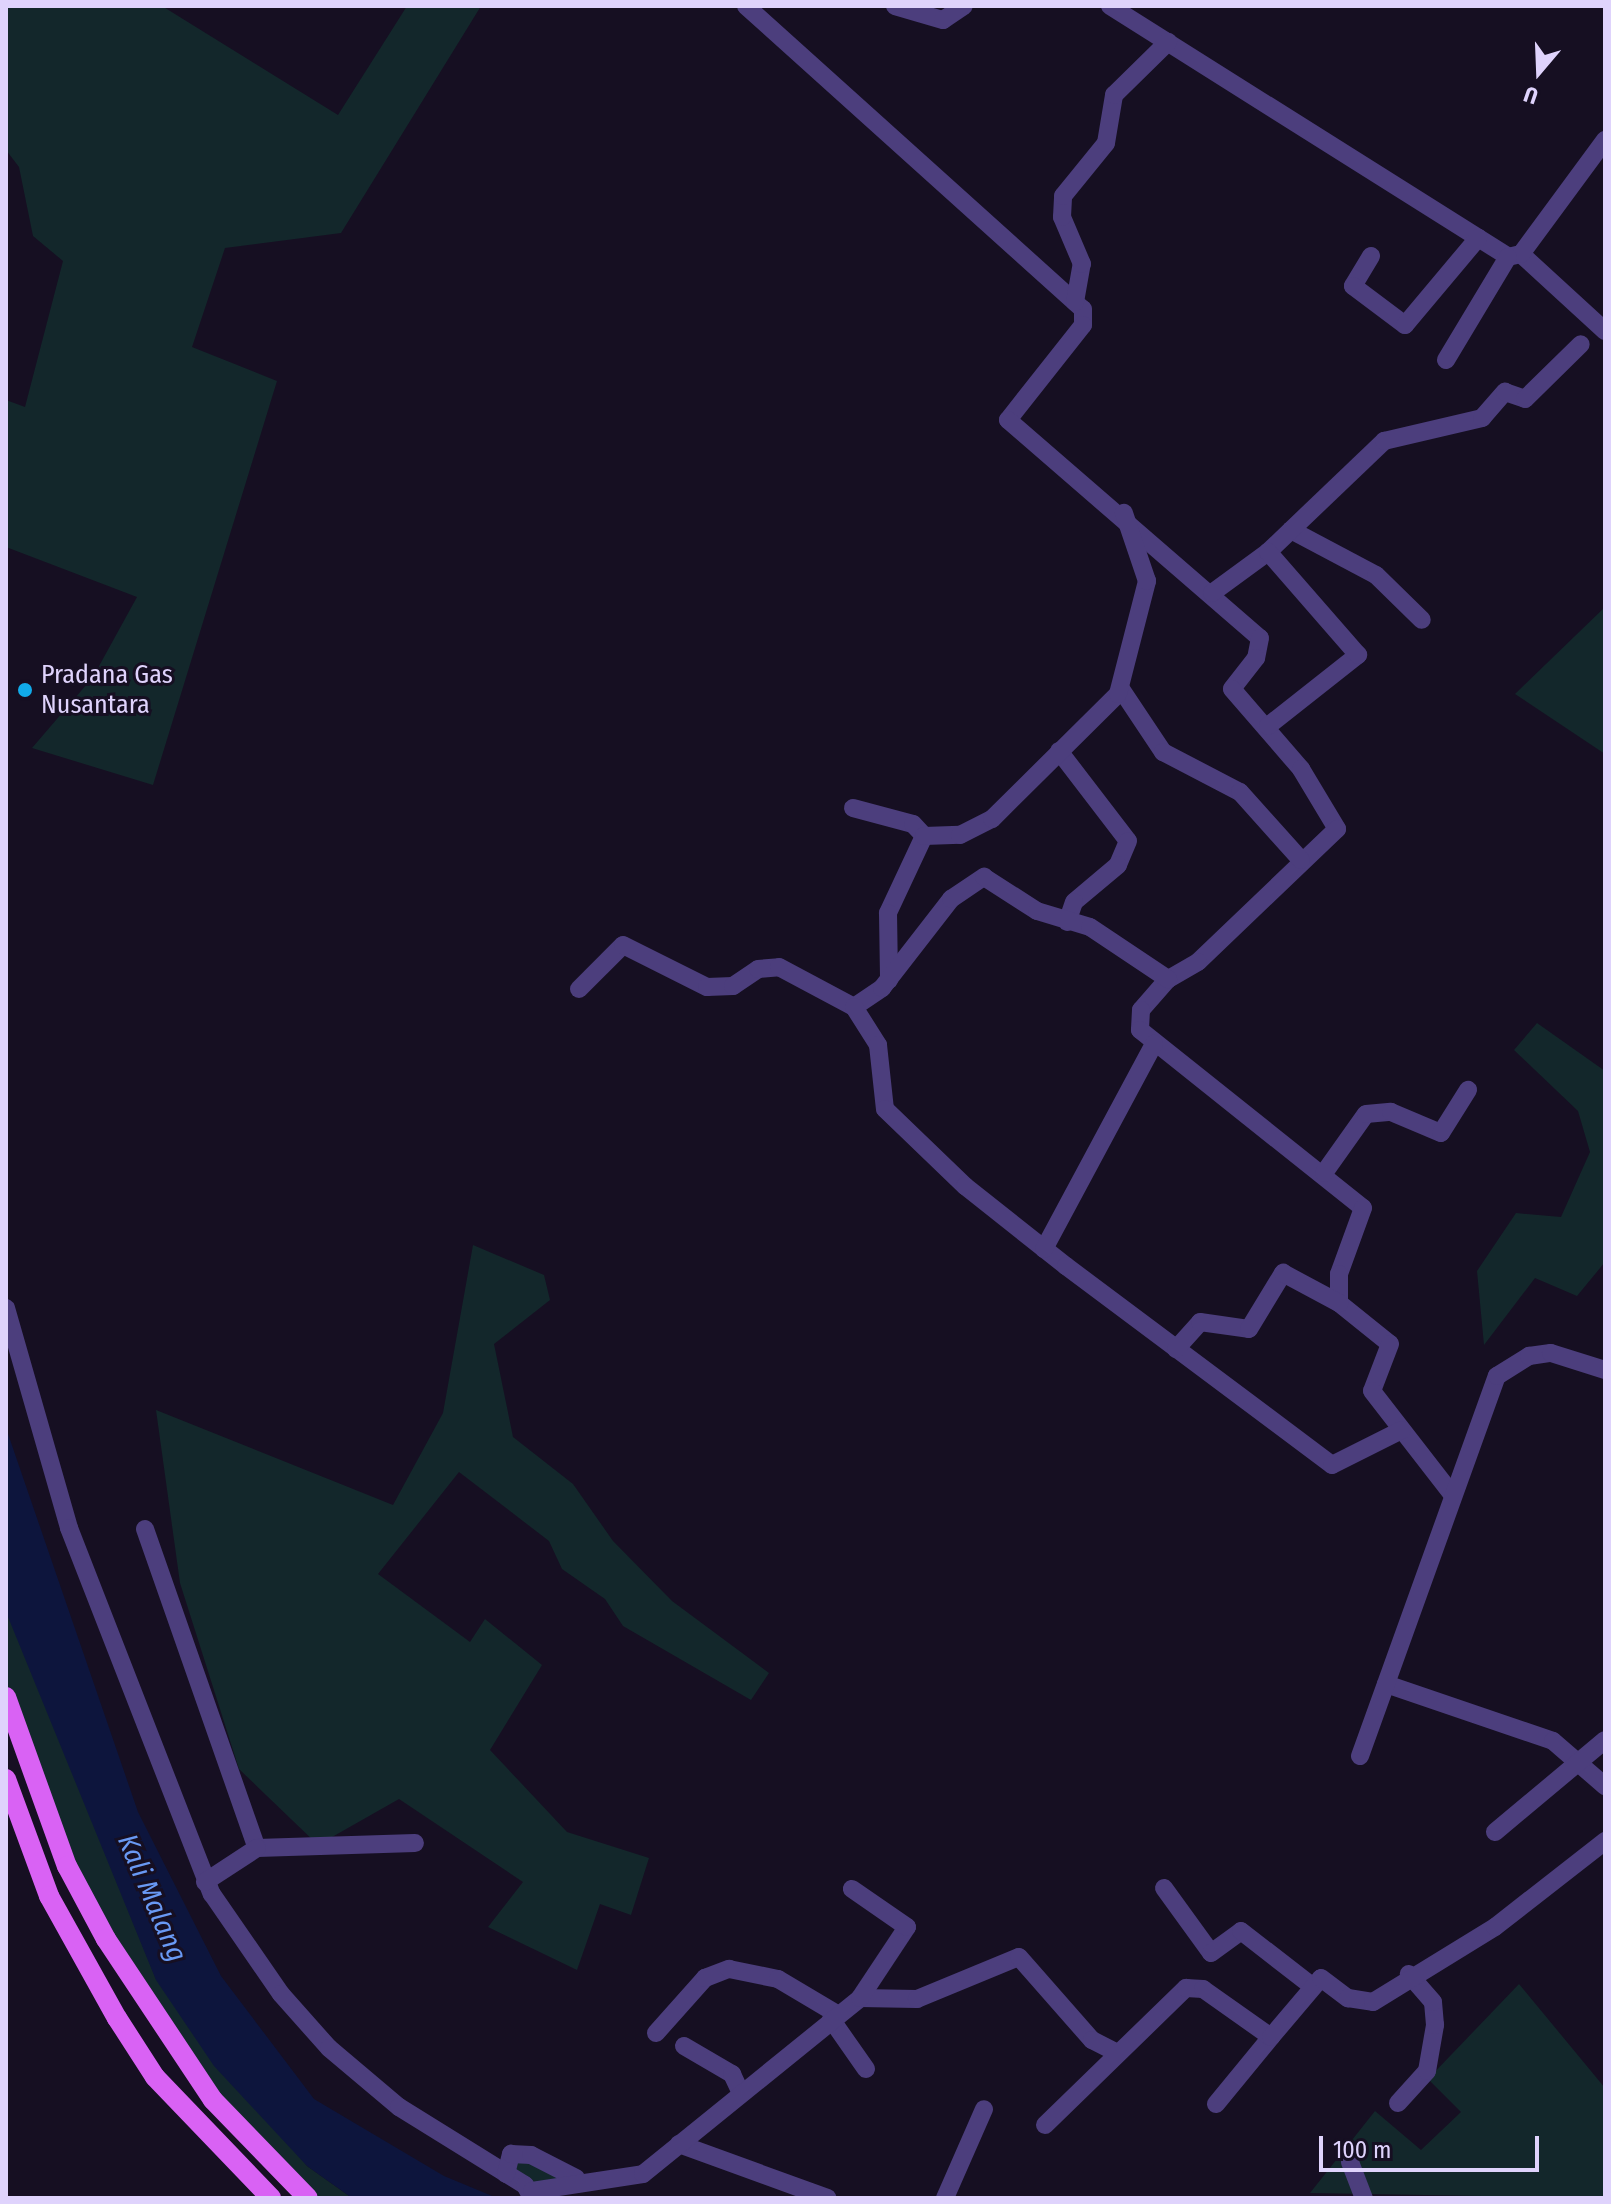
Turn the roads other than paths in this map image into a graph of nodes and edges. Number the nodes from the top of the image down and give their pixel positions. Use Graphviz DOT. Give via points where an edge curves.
graph roads {
  1 [pos="895,6"];
  2 [pos="964,6"];
  3 [pos="1110,6"];
  4 [pos="757,9"];
  5 [pos="1168,42"];
  6 [pos="1605,140"];
  7 [pos="1478,238"];
  8 [pos="1514,255"];
  9 [pos="1371,256"];
  10 [pos="1075,302"];
  11 [pos="1605,331"];
  12 [pos="1581,344"];
  13 [pos="1446,360"];
  14 [pos="1124,513"];
  15 [pos="1291,530"];
  16 [pos="1268,552"];
  17 [pos="1212,593"];
  18 [pos="1422,620"];
  19 [pos="1121,689"];
  20 [pos="1268,726"];
  21 [pos="1059,751"];
  22 [pos="853,808"];
  23 [pos="924,836"];
  24 [pos="1301,860"];
  25 [pos="1067,922"];
  26 [pos="1168,979"];
  27 [pos="889,980"];
  28 [pos="579,989"];
  29 [pos="854,1007"];
  30 [pos="1154,1044"];
  31 [pos="1468,1090"];
  32 [pos="1324,1173"];
  33 [pos="1044,1249"];
  34 [pos="1339,1303"];
  35 [pos="6,1308"];
  36 [pos="1176,1349"];
  37 [pos="1605,1370"];
  38 [pos="1402,1430"];
  39 [pos="1452,1494"];
  40 [pos="145,1529"];
  41 [pos="1386,1684"];
  42 [pos="6,1697"];
  43 [pos="1605,1740"];
  44 [pos="1360,1756"];
  45 [pos="1582,1762"];
  46 [pos="6,1779"];
  47 [pos="1605,1786"];
  48 [pos="1495,1832"];
  49 [pos="1605,1841"];
  50 [pos="415,1843"];
  51 [pos="257,1848"];
  52 [pos="205,1882"];
  53 [pos="1164,1888"];
  54 [pos="852,1889"];
  55 [pos="81,1893"];
  56 [pos="54,1905"];
  57 [pos="1409,1974"];
  58 [pos="1312,1986"];
  59 [pos="860,1998"];
  60 [pos="834,2016"];
  61 [pos="656,2033"];
  62 [pos="1271,2037"];
  63 [pos="684,2046"];
  64 [pos="1117,2053"];
  65 [pos="866,2069"];
  66 [pos="741,2093"];
  67 [pos="1398,2103"];
  68 [pos="1216,2104"];
  69 [pos="984,2109"];
  70 [pos="1045,2125"];
  71 [pos="679,2144"];
  72 [pos="1350,2162"];
  73 [pos="506,2174"];
  74 [pos="576,2178"];
  75 [pos="532,2194"];
  76 [pos="271,2198"];
  77 [pos="308,2198"];
  78 [pos="827,2198"];
  79 [pos="945,2198"];
  80 [pos="1364,2198"];
  1 -- 2 [label="street" via="943,20"];
  3 -- 5 [label="street"];
  4 -- 10 [label="street"];
  5 -- 7 [label="street"];
  5 -- 10 [label="street" via="1113,97 1106,143 1063,196 1062,217 1082,264"];
  6 -- 8 [label="street"];
  7 -- 8 [label="street"];
  7 -- 9 [label="street" via="1405,325 1353,286"];
  8 -- 11 [label="street"];
  8 -- 13 [label="street"];
  10 -- 14 [label="street" via="1086,315 1083,325 1008,420"];
  12 -- 15 [label="street" via="1525,399 1505,392 1482,418 1384,441"];
  14 -- 17 [label="street"];
  14 -- 19 [label="street" via="1147,581"];
  15 -- 16 [label="street"];
  15 -- 18 [label="street" via="1376,575"];
  16 -- 17 [label="street"];
  16 -- 20 [label="street" via="1358,655"];
  17 -- 20 [label="street" via="1260,638 1256,658 1232,689"];
  19 -- 21 [label="street"];
  19 -- 24 [label="street" via="1163,752 1240,792"];
  20 -- 24 [label="street" via="1338,821 1335,832"];
  21 -- 23 [label="street" via="984,824 960,835"];
  21 -- 25 [label="street" via="1128,841 1118,865 1074,902"];
  22 -- 23 [label="street" via="913,824"];
  23 -- 27 [label="street" via="888,913"];
  24 -- 26 [label="street" via="1198,962"];
  25 -- 26 [label="street" via="1090,927"];
  25 -- 27 [label="street" via="984,877 951,899"];
  26 -- 30 [label="street" via="1141,1010 1140,1030"];
  27 -- 29 [label="street"];
  28 -- 29 [label="street" via="623,945 707,987 733,986 758,969 779,967"];
  29 -- 33 [label="street" via="878,1045 885,1109"];
  30 -- 32 [label="street"];
  30 -- 33 [label="street"];
  31 -- 32 [label="street" via="1441,1133 1384,1110 1366,1114"];
  32 -- 34 [label="street" via="1363,1208 1339,1274"];
  33 -- 36 [label="street"];
  34 -- 36 [label="street" via="1283,1273 1249,1329 1200,1322"];
  34 -- 38 [label="street" via="1390,1344 1372,1391"];
  35 -- 52 [label="street" via="69,1528"];
  36 -- 38 [label="street" via="1332,1465"];
  37 -- 39 [label="street" via="1551,1353 1513,1363 1488,1392"];
  38 -- 39 [label="street"];
  39 -- 41 [label="street"];
  40 -- 51 [label="street"];
  41 -- 44 [label="street"];
  41 -- 45 [label="street" via="1553,1741"];
  42 -- 55 [label="main road"];
  43 -- 45 [label="street"];
  45 -- 47 [label="street"];
  45 -- 48 [label="street"];
  46 -- 56 [label="main road"];
  49 -- 57 [label="street" via="1577,1870 1472,1943"];
  50 -- 51 [label="street"];
  51 -- 52 [label="street"];
  52 -- 73 [label="street" via="264,1972 329,2048 399,2107"];
  53 -- 58 [label="street" via="1211,1953 1241,1931"];
  54 -- 59 [label="street" via="907,1927"];
  55 -- 56 [label="main road"];
  55 -- 77 [label="main road" via="177,2052 247,2141"];
  56 -- 76 [label="main road" via="155,2077"];
  57 -- 58 [label="street" via="1364,2003 1327,1979"];
  57 -- 67 [label="street" via="1433,2002 1435,2025 1427,2071"];
  58 -- 62 [label="street"];
  59 -- 60 [label="street"];
  59 -- 64 [label="street" via="917,1999 1019,1957 1092,2040"];
  60 -- 61 [label="street" via="778,1979 729,1969 705,1978"];
  60 -- 65 [label="street"];
  60 -- 66 [label="street"];
  62 -- 64 [label="street" via="1193,1986 1171,1998"];
  62 -- 68 [label="street"];
  63 -- 66 [label="street" via="732,2074"];
  64 -- 70 [label="street"];
  66 -- 71 [label="street"];
  69 -- 79 [label="street" via="962,2175"];
  71 -- 74 [label="street" via="643,2174"];
  71 -- 78 [label="street"];
  72 -- 80 [label="street"];
  73 -- 74 [label="street" via="511,2154 531,2155"];
  73 -- 75 [label="street"];
  74 -- 75 [label="street"];
}
